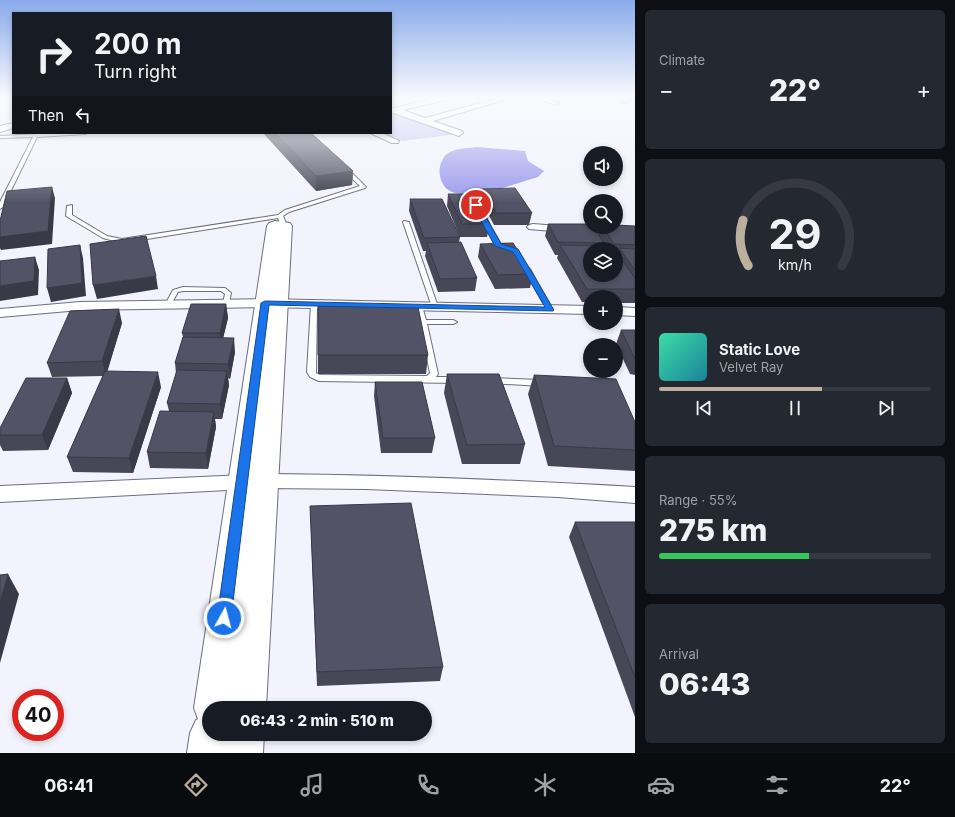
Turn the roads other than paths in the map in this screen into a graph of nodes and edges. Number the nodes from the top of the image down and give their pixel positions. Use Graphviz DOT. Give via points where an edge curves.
graph roads {
  1 [pos="60,134"];
  2 [pos="377,134"];
  3 [pos="36,135"];
  4 [pos="0,137"];
  5 [pos="395,141"];
  6 [pos="339,163"];
  7 [pos="70,206"];
  8 [pos="0,207"];
  9 [pos="479,212"];
  10 [pos="406,222"];
  11 [pos="280,223"];
  12 [pos="533,227"];
  13 [pos="635,235"];
  14 [pos="516,250"];
  15 [pos="523,263"];
  16 [pos="272,303"];
  17 [pos="314,304"];
  18 [pos="419,306"];
  19 [pos="435,307"];
  20 [pos="550,310"];
  21 [pos="583,310"];
  22 [pos="623,311"];
  23 [pos="635,312"];
  24 [pos="0,313"];
  25 [pos="423,322"];
  26 [pos="453,322"];
  27 [pos="429,379"];
  28 [pos="468,380"];
  29 [pos="484,381"];
  30 [pos="554,383"];
  31 [pos="254,482"];
  32 [pos="0,494"];
  33 [pos="635,495"];
  34 [pos="213,701"];
  35 [pos="248,701"];
  36 [pos="208,741"];
  37 [pos="245,741"];
  38 [pos="206,753"];
  39 [pos="244,753"];
  1 -- 3 [label="lane"];
  2 -- 5 [label="street"];
  3 -- 4 [label="lane"];
  3 -- 8 [label="lane"];
  6 -- 11 [label="lane" via="363,187 287,211"];
  7 -- 11 [label="lane" via="69,216 76,222 103,237 122,241"];
  9 -- 14 [label="lane" via="499,246"];
  10 -- 19 [label="lane"];
  11 -- 16 [label="street"];
  12 -- 13 [label="street"];
  15 -- 20 [label="lane"];
  16 -- 17 [label="street"];
  16 -- 24 [label="street" via="80,306"];
  16 -- 31 [label="street"];
  17 -- 18 [label="street"];
  17 -- 27 [label="lane" via="311,372 316,378"];
  18 -- 19 [label="street"];
  18 -- 25 [label="lane"];
  19 -- 20 [label="street"];
  20 -- 21 [label="street"];
  22 -- 23 [label="street"];
  25 -- 26 [label="lane"];
  25 -- 27 [label="lane" via="434,374"];
  27 -- 28 [label="lane"];
  29 -- 30 [label="lane"];
  31 -- 32 [label="street"];
  31 -- 33 [label="street" via="367,482"];
  31 -- 34 [label="street"];
  31 -- 35 [label="street"];
  36 -- 38 [label="street"];
  37 -- 39 [label="street"];
}
